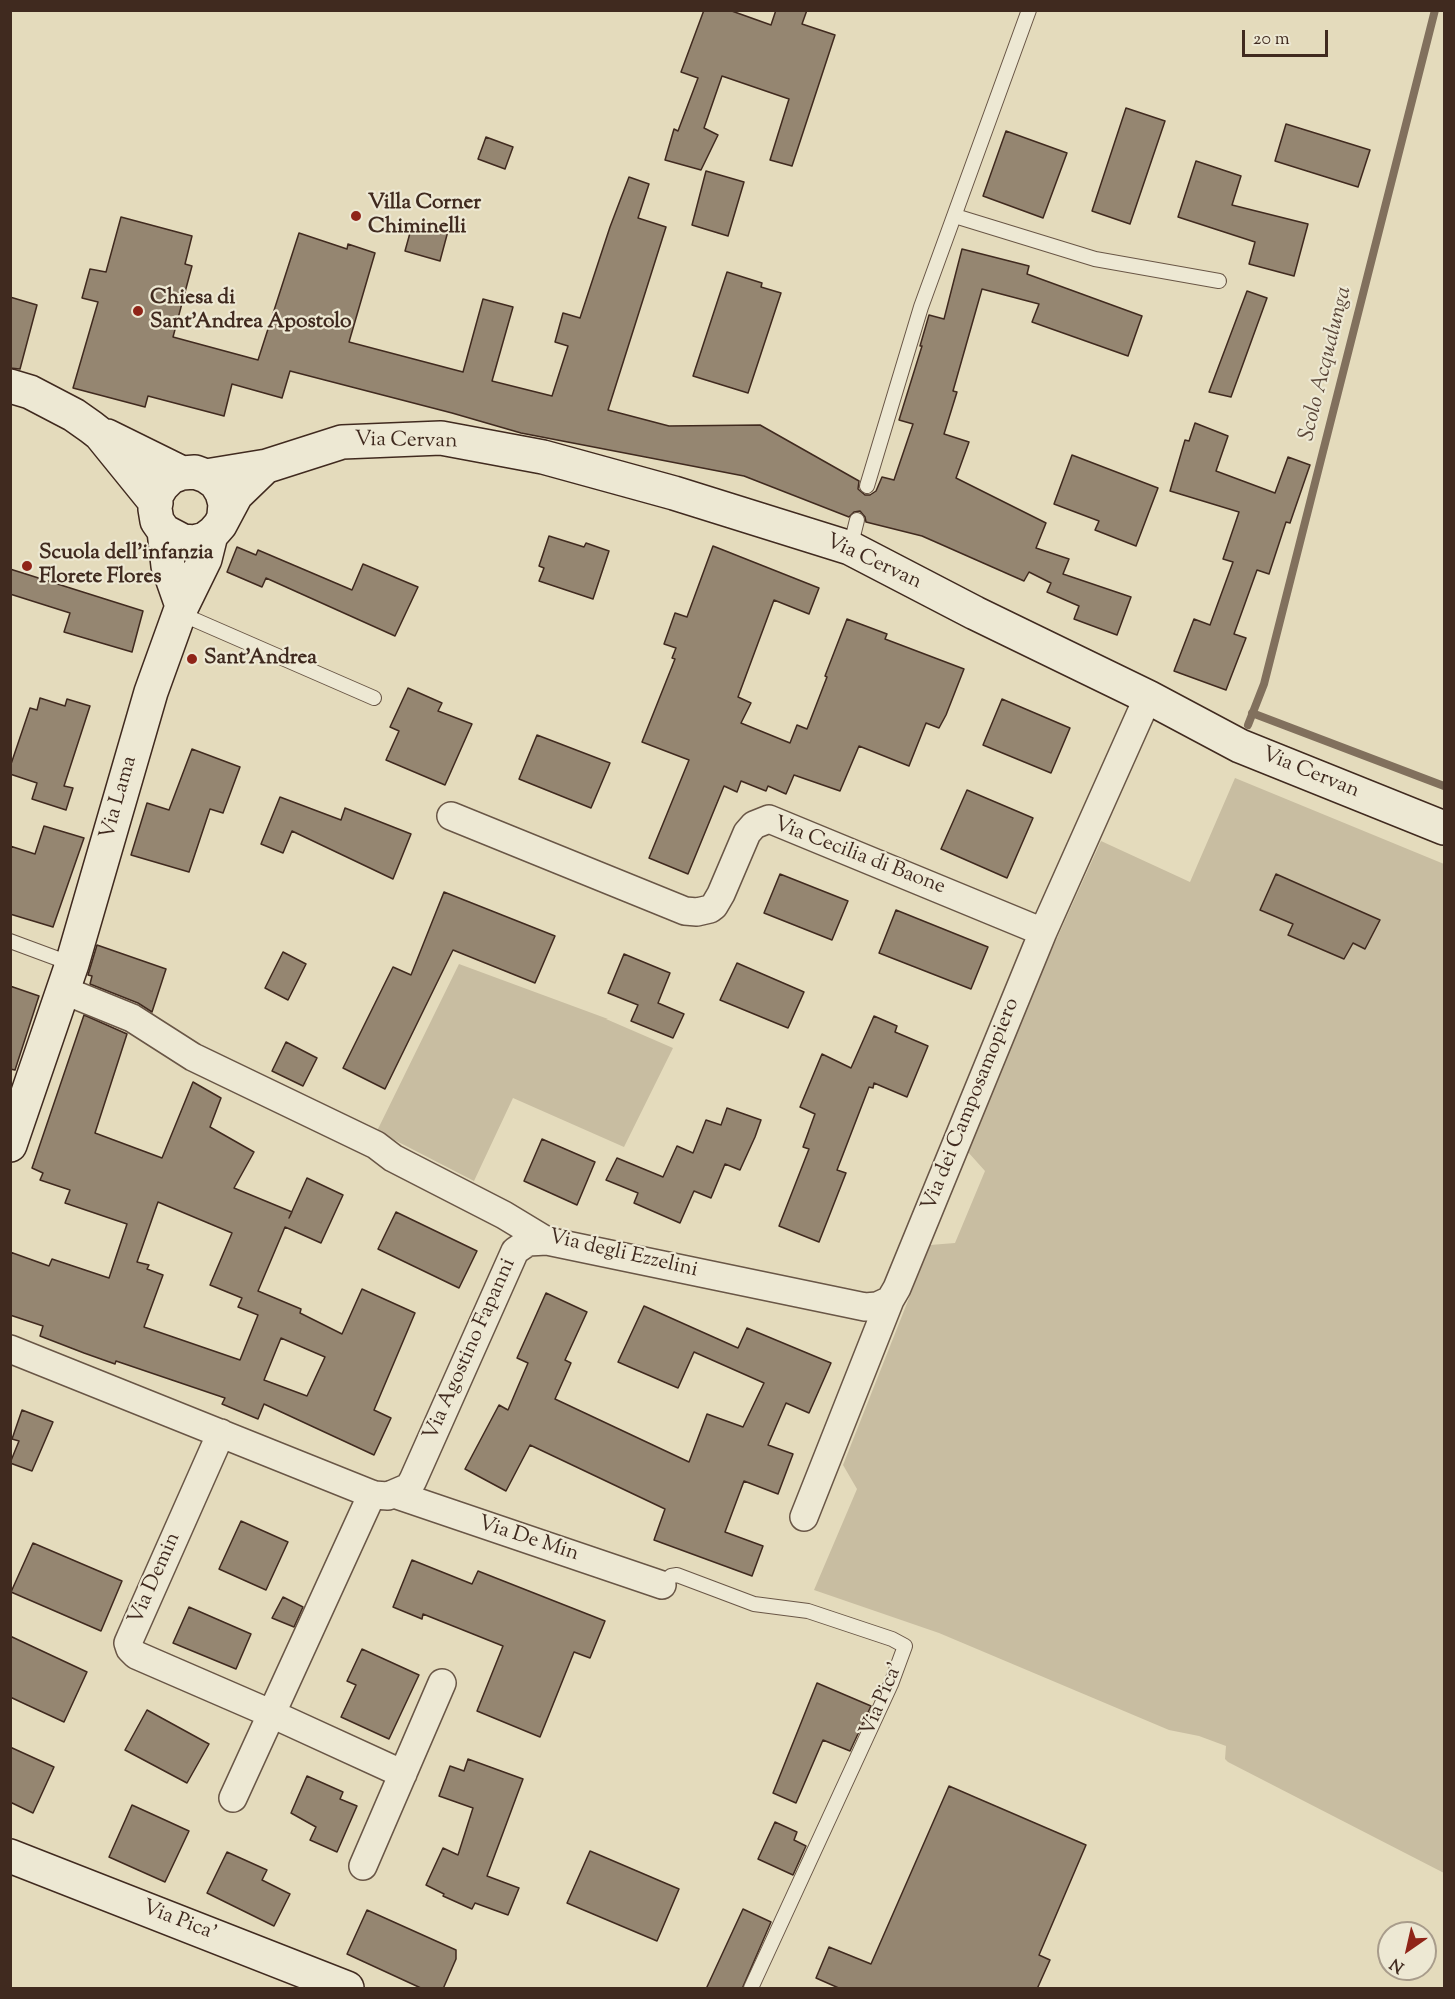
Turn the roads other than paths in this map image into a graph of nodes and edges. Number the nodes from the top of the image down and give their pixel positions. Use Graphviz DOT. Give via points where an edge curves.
graph roads {
  1 [pos="1029,10"];
  2 [pos="955,216"];
  3 [pos="1219,281"];
  4 [pos="10,386"];
  5 [pos="100,434"];
  6 [pos="265,467"];
  7 [pos="194,474"];
  8 [pos="867,486"];
  9 [pos="160,517"];
  10 [pos="218,525"];
  11 [pos="180,610"];
  12 [pos="1148,697"];
  13 [pos="374,698"];
  14 [pos="451,816"];
  15 [pos="1444,828"];
  16 [pos="1042,932"];
  17 [pos="10,941"];
  18 [pos="68,977"];
  19 [pos="10,1145"];
  20 [pos="547,1241"];
  21 [pos="890,1300"];
  22 [pos="10,1348"];
  23 [pos="221,1433"];
  24 [pos="393,1490"];
  25 [pos="804,1517"];
  26 [pos="662,1585"];
  27 [pos="442,1683"];
  28 [pos="272,1714"];
  29 [pos="403,1774"];
  30 [pos="233,1797"];
  31 [pos="10,1856"];
  32 [pos="363,1866"];
  33 [pos="347,1989"];
  34 [pos="751,1989"];
  1 -- 2 [label="lane"];
  2 -- 3 [label="lane" via="1095,259"];
  2 -- 8 [label="lane" via="921,307"];
  4 -- 5 [label="street" via="65,410"];
  5 -- 7 [label="street"];
  5 -- 9 [label="street"];
  6 -- 7 [label="street, Via Cervan"];
  6 -- 10 [label="street" via="236,495"];
  6 -- 12 [label="street, Via Cervan" via="342,442 441,438 543,457 674,493 854,534 975,613"];
  7 -- 9 [label="street" via="171,477 162,486 156,496"];
  7 -- 10 [label="street" via="216,483 222,494 225,504"];
  9 -- 10 [label="street" via="183,541 205,539"];
  9 -- 11 [label="street"];
  10 -- 11 [label="street, Via Lama"];
  11 -- 13 [label="lane"];
  11 -- 18 [label="street, Via Lama" via="151,692"];
  12 -- 15 [label="street, Via Cervan" via="1240,746"];
  12 -- 16 [label="street, Via dei Camposamopiero"];
  14 -- 16 [label="street, Via Cecilia di Baone" via="685,911 697,912 714,906 747,833 769,819"];
  16 -- 21 [label="street, Via dei Camposamopiero"];
  17 -- 18 [label="lane"];
  18 -- 19 [label="street, Via Lama"];
  18 -- 20 [label="street, Via degli Ezzelini" via="193,1057 376,1145 393,1158"];
  20 -- 21 [label="street, Via degli Ezzelini" via="865,1307"];
  20 -- 24 [label="street, Via Agostino Fapanni" via="528,1242 515,1251"];
  21 -- 25 [label="street, Via dei Camposamopiero"];
  22 -- 23 [label="street"];
  23 -- 24 [label="street"];
  23 -- 28 [label="street, Via Demin" via="128,1643 136,1655"];
  24 -- 26 [label="street, Via De Min"];
  24 -- 28 [label="street, Via Agostino Fapanni"];
  26 -- 34 [label="lane, Via Pica'" via="677,1575 754,1604 808,1611 905,1646"];
  27 -- 29 [label="street"];
  28 -- 29 [label="street"];
  28 -- 30 [label="street, Via Agostino Fapanni"];
  29 -- 32 [label="street"];
  31 -- 33 [label="street, Via Pica'"];
}
